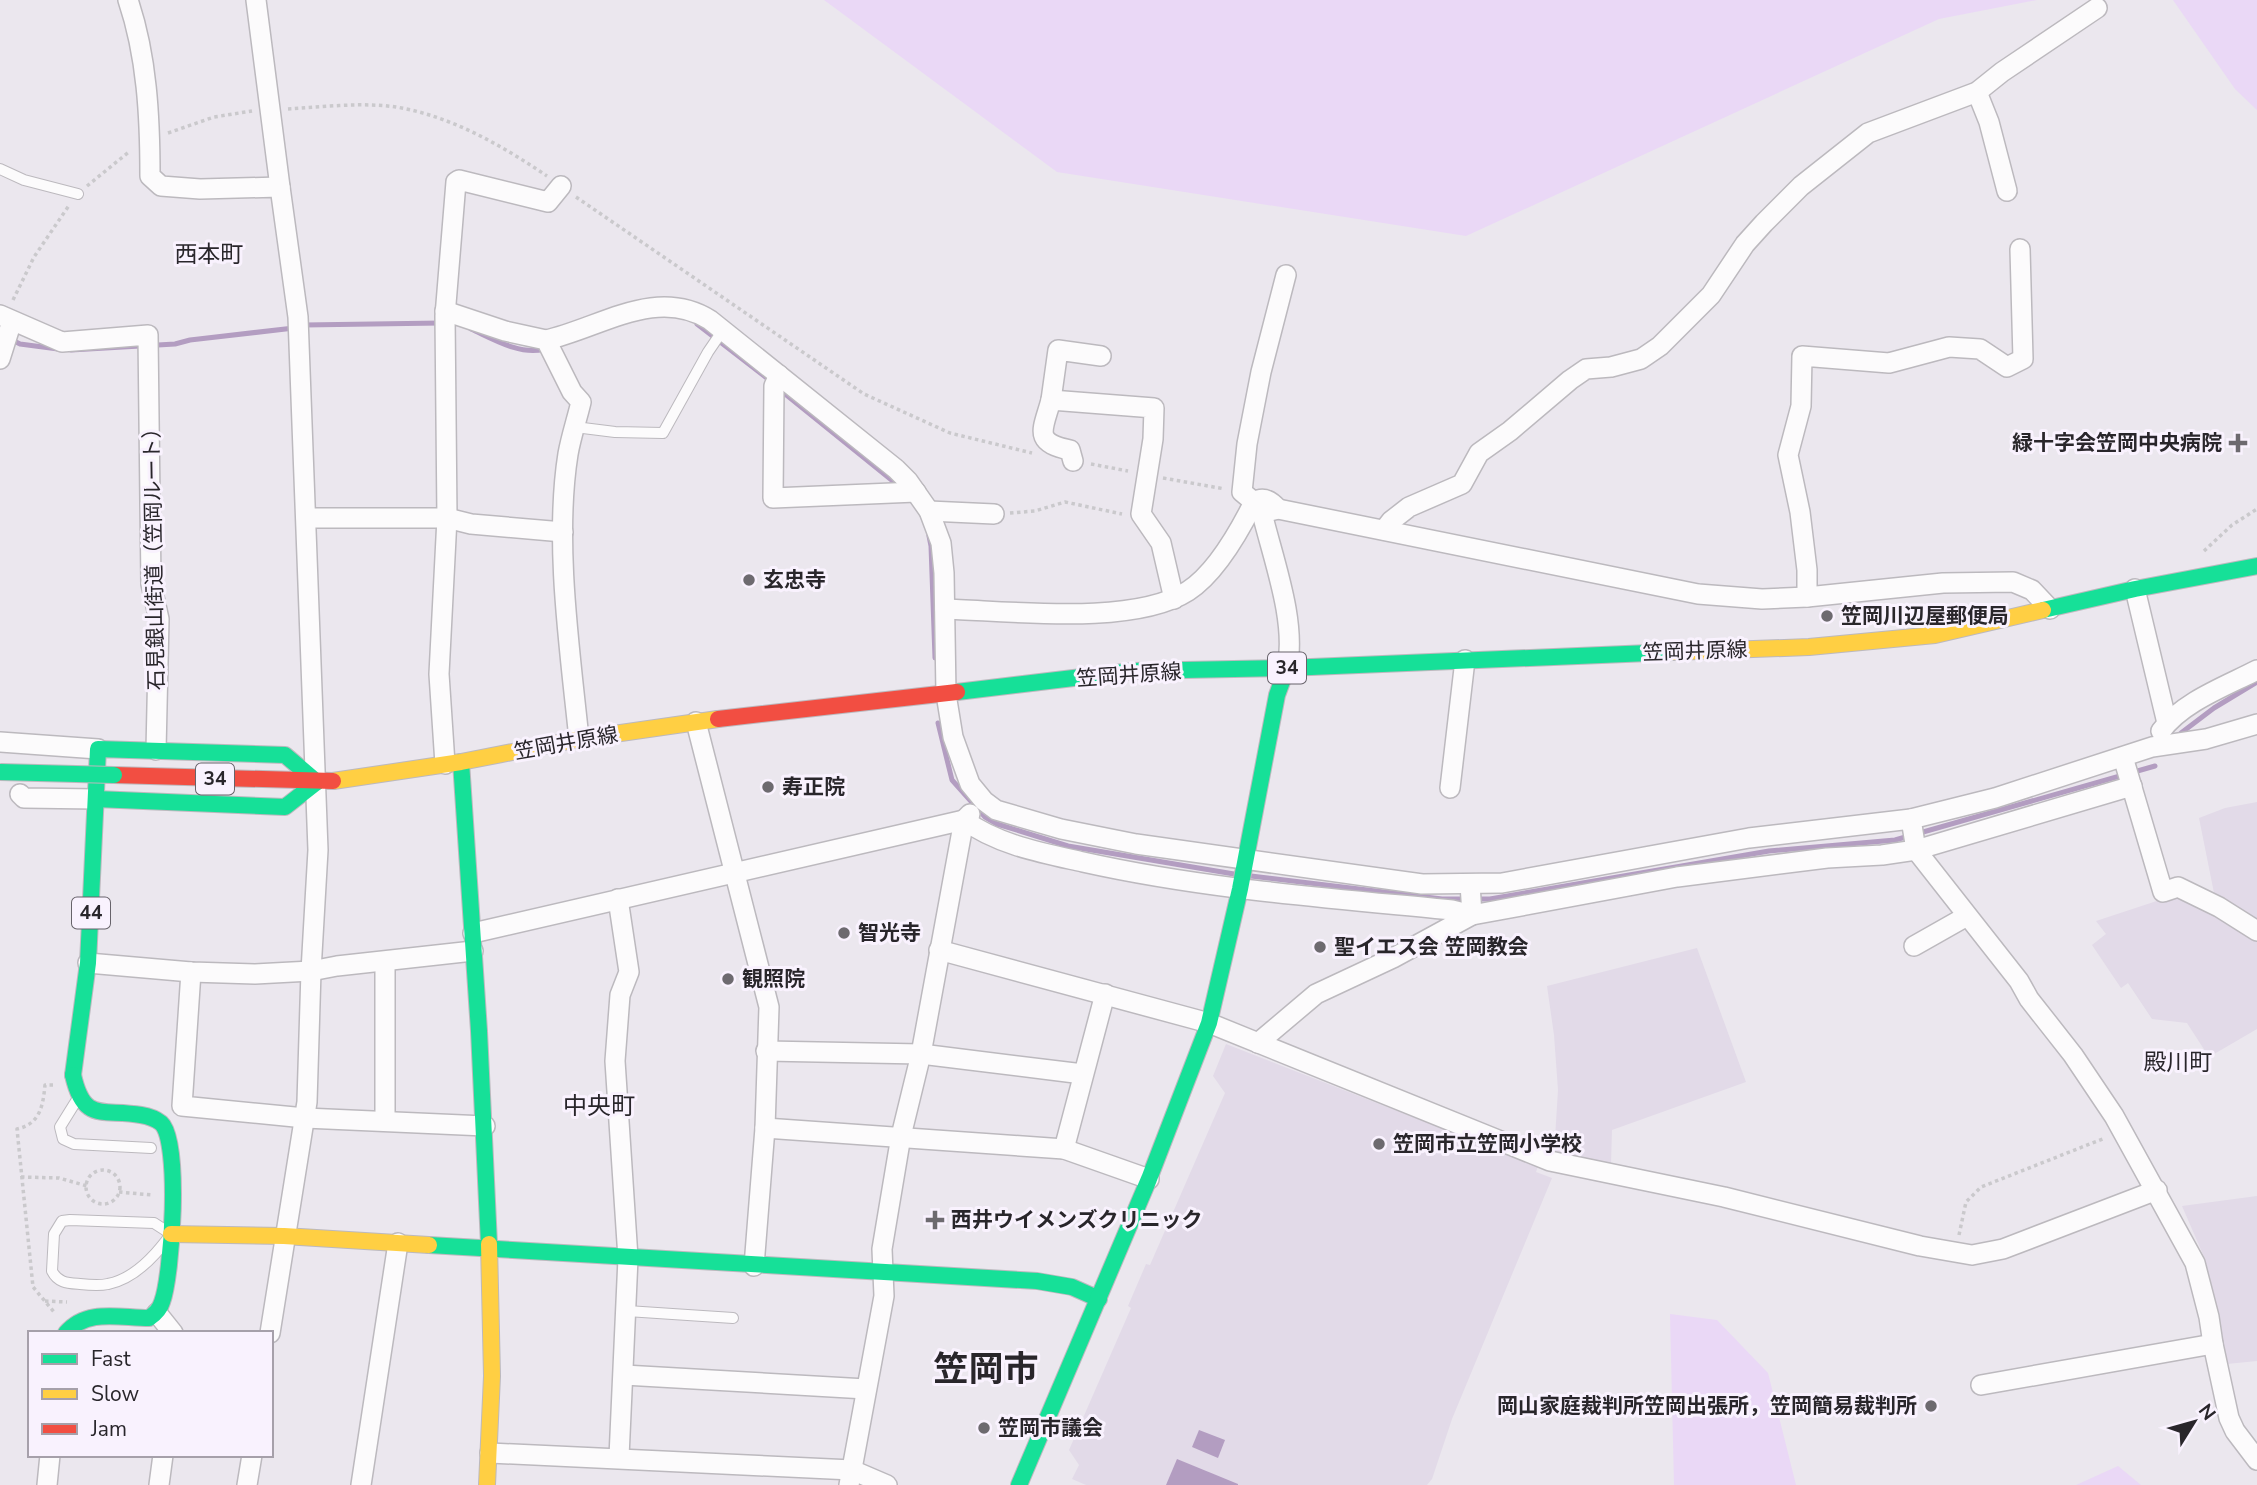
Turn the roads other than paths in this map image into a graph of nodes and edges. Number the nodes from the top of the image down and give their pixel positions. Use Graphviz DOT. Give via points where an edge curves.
graph roads {
  1 [pos="128,0"];
  2 [pos="256,0"];
  3 [pos="2096,8"];
  4 [pos="1977,92"];
  5 [pos="0,169"];
  6 [pos="561,186"];
  7 [pos="280,187"];
  8 [pos="2007,191"];
  9 [pos="78,194"];
  10 [pos="2020,248"];
  11 [pos="1286,275"];
  12 [pos="8,320"];
  13 [pos="445,320"];
  14 [pos="720,335"];
  15 [pos="549,345"];
  16 [pos="1,356"];
  17 [pos="1101,356"];
  18 [pos="777,380"];
  19 [pos="1051,400"];
  20 [pos="575,427"];
  21 [pos="1073,461"];
  22 [pos="905,492"];
  23 [pos="1257,505"];
  24 [pos="929,511"];
  25 [pos="994,514"];
  26 [pos="307,518"];
  27 [pos="447,518"];
  28 [pos="1384,530"];
  29 [pos="563,531"];
  30 [pos="2257,566"];
  31 [pos="2135,589"];
  32 [pos="1807,597"];
  33 [pos="1174,599"];
  34 [pos="945,609"];
  35 [pos="2050,609"];
  36 [pos="1465,660"];
  37 [pos="1287,668"];
  38 [pos="2257,670"];
  39 [pos="946,694"];
  40 [pos="696,722"];
  41 [pos="2166,723"];
  42 [pos="2257,724"];
  43 [pos="579,739"];
  44 [pos="0,742"];
  45 [pos="2152,747"];
  46 [pos="98,749"];
  47 [pos="156,750"];
  48 [pos="453,763"];
  49 [pos="0,772"];
  50 [pos="2128,772"];
  51 [pos="317,782"];
  52 [pos="1450,788"];
  53 [pos="20,794"];
  54 [pos="96,799"];
  55 [pos="975,809"];
  56 [pos="1914,834"];
  57 [pos="1058,841"];
  58 [pos="1133,858"];
  59 [pos="1244,862"];
  60 [pos="1675,865"];
  61 [pos="733,873"];
  62 [pos="1579,884"];
  63 [pos="1240,885"];
  64 [pos="1358,888"];
  65 [pos="618,899"];
  66 [pos="1471,899"];
  67 [pos="1967,916"];
  68 [pos="2257,931"];
  69 [pos="473,942"];
  70 [pos="1914,946"];
  71 [pos="939,950"];
  72 [pos="385,962"];
  73 [pos="88,963"];
  74 [pos="311,971"];
  75 [pos="191,972"];
  76 [pos="1105,994"];
  77 [pos="1209,1023"];
  78 [pos="1258,1043"];
  79 [pos="766,1051"];
  80 [pos="921,1054"];
  81 [pos="1083,1074"];
  82 [pos="78,1097"];
  83 [pos="182,1106"];
  84 [pos="305,1118"];
  85 [pos="385,1120"];
  86 [pos="162,1123"];
  87 [pos="485,1126"];
  88 [pos="765,1128"];
  89 [pos="901,1136"];
  90 [pos="151,1148"];
  91 [pos="1064,1149"];
  92 [pos="1150,1180"];
  93 [pos="2157,1190"];
  94 [pos="171,1234"];
  95 [pos="284,1236"];
  96 [pos="398,1243"];
  97 [pos="490,1249"];
  98 [pos="628,1258"];
  99 [pos="754,1266"];
  100 [pos="882,1272"];
  101 [pos="1099,1299"];
  102 [pos="627,1311"];
  103 [pos="157,1313"];
  104 [pos="733,1318"];
  105 [pos="63,1326"];
  106 [pos="171,1331"];
  107 [pos="270,1331"];
  108 [pos="2213,1344"];
  109 [pos="624,1376"];
  110 [pos="1981,1385"];
  111 [pos="866,1389"];
  112 [pos="490,1453"];
  113 [pos="50,1457"];
  114 [pos="163,1457"];
  115 [pos="252,1457"];
  116 [pos="619,1457"];
  117 [pos="2257,1460"];
  118 [pos="850,1478"];
  119 [pos="47,1485"];
  120 [pos="159,1485"];
  121 [pos="247,1485"];
  122 [pos="361,1485"];
  123 [pos="486,1485"];
  124 [pos="887,1485"];
  125 [pos="1019,1485"];
  1 -- 7 [label="street" via="141,53 150,176 161,186"];
  2 -- 7 [label="street"];
  3 -- 4 [label="street"];
  4 -- 8 [label="street"];
  4 -- 28 [label="street" via="1868,133 1801,186 1764,223 1711,295 1661,346 1641,359 1586,369 1479,453 1462,484 1409,507"];
  5 -- 9 [label="lane"];
  6 -- 13 [label="street" via="548,202 456,182"];
  7 -- 26 [label="street" via="298,317"];
  10 -- 32 [label="street" via="2023,359 2007,367 1980,349 1927,351 1889,363 1802,356 1801,406 1788,454 1800,512"];
  11 -- 23 [label="street" via="1247,444"];
  12 -- 16 [label="street"];
  12 -- 47 [label="street, 石見銀山街道（笠岡ルート）" via="62,342 148,335 151,584 159,619"];
  13 -- 15 [label="street"];
  13 -- 27 [label="street"];
  14 -- 15 [label="street" via="699,313 687,308 652,307"];
  14 -- 18 [label="street"];
  14 -- 20 [label="lane" via="663,433"];
  15 -- 20 [label="street" via="580,402"];
  17 -- 19 [label="street" via="1058,350"];
  18 -- 22 [label="street" via="896,469"];
  18 -- 22 [label="street" via="773,498"];
  19 -- 21 [label="street" via="1043,432 1046,441 1070,450"];
  19 -- 33 [label="street" via="1154,408 1141,514 1161,543"];
  20 -- 29 [label="street" via="568,456"];
  22 -- 24 [label="street"];
  23 -- 28 [label="street"];
  23 -- 33 [label="street" via="1202,579"];
  23 -- 37 [label="street" via="1285,607"];
  24 -- 25 [label="street"];
  24 -- 34 [label="street" via="941,543"];
  26 -- 27 [label="street"];
  26 -- 51 [label="street"];
  27 -- 29 [label="street"];
  27 -- 48 [label="street" via="439,674"];
  28 -- 32 [label="street" via="1698,594"];
  29 -- 43 [label="street"];
  30 -- 31 [label="main road, 笠岡井原線 / 34"];
  31 -- 35 [label="main road, 笠岡井原線 / 34"];
  31 -- 41 [label="street"];
  32 -- 35 [label="street" via="1942,583 2012,582 2032,590"];
  33 -- 34 [label="street" via="1149,608 1099,613"];
  34 -- 39 [label="street"];
  35 -- 36 [label="main road, 笠岡井原線 / 34" via="1935,635 1809,647"];
  36 -- 37 [label="main road, 笠岡井原線 / 34"];
  36 -- 52 [label="street"];
  37 -- 39 [label="main road, 笠岡井原線 / 34" via="1132,671"];
  37 -- 59 [label="main road" via="1277,695"];
  38 -- 41 [label="street"];
  39 -- 40 [label="main road, 笠岡井原線 / 34"];
  39 -- 55 [label="street" via="953,737"];
  40 -- 43 [label="main road, 笠岡井原線 / 34"];
  40 -- 61 [label="street"];
  41 -- 45 [label="street"];
  42 -- 45 [label="street" via="2206,739"];
  43 -- 48 [label="main road, 笠岡井原線 / 34"];
  44 -- 46 [label="street"];
  45 -- 50 [label="street"];
  46 -- 47 [label="main road"];
  46 -- 54 [label="main road, 44"];
  47 -- 51 [label="main road" via="285,755"];
  48 -- 51 [label="main road, 笠岡井原線 / 34"];
  48 -- 69 [label="main road"];
  49 -- 51 [label="main road, 笠岡井原線 / 34, bridge"];
  50 -- 56 [label="street"];
  50 -- 56 [label="street" via="1995,798"];
  50 -- 68 [label="street" via="2163,892 2178,887"];
  51 -- 54 [label="main road" via="285,807"];
  51 -- 74 [label="street"];
  53 -- 54 [label="street" via="24,798"];
  54 -- 73 [label="main road, 44"];
  55 -- 57 [label="street" via="996,810"];
  55 -- 57 [label="street" via="981,832"];
  55 -- 61 [label="street"];
  55 -- 71 [label="street"];
  56 -- 60 [label="street" via="1749,838"];
  56 -- 60 [label="street" via="1882,855"];
  56 -- 67 [label="street"];
  57 -- 58 [label="street"];
  57 -- 58 [label="street"];
  58 -- 59 [label="street"];
  58 -- 63 [label="street"];
  59 -- 63 [label="main road"];
  59 -- 64 [label="street"];
  60 -- 62 [label="street"];
  61 -- 65 [label="street"];
  61 -- 79 [label="street" via="769,1007"];
  62 -- 66 [label="street"];
  62 -- 66 [label="street" via="1502,883"];
  63 -- 64 [label="street"];
  63 -- 77 [label="main road"];
  64 -- 66 [label="street" via="1422,884"];
  64 -- 66 [label="street" via="1452,910"];
  65 -- 69 [label="street"];
  65 -- 98 [label="street" via="629,972 620,995 615,1061"];
  66 -- 78 [label="street" via="1393,958 1315,994"];
  67 -- 70 [label="street"];
  67 -- 93 [label="street" via="2073,1055"];
  69 -- 72 [label="street"];
  69 -- 87 [label="main road"];
  71 -- 76 [label="street"];
  71 -- 80 [label="street"];
  72 -- 74 [label="street"];
  72 -- 85 [label="street"];
  73 -- 75 [label="street"];
  73 -- 82 [label="main road, 44" via="68,1080"];
  74 -- 75 [label="street"];
  74 -- 84 [label="street"];
  75 -- 83 [label="street"];
  76 -- 77 [label="street"];
  76 -- 81 [label="street"];
  77 -- 78 [label="street"];
  77 -- 92 [label="main road"];
  78 -- 93 [label="street" via="1550,1161 1972,1255 2003,1249"];
  79 -- 80 [label="street"];
  79 -- 88 [label="street"];
  80 -- 81 [label="street"];
  80 -- 89 [label="street"];
  81 -- 91 [label="street"];
  82 -- 86 [label="main road" via="95,1112"];
  82 -- 90 [label="lane" via="60,1127 63,1139 74,1144"];
  83 -- 84 [label="street"];
  83 -- 86 [label="street"];
  84 -- 85 [label="street"];
  84 -- 95 [label="street"];
  85 -- 87 [label="street"];
  86 -- 94 [label="main road" via="172,1143"];
  87 -- 97 [label="main road"];
  88 -- 89 [label="street"];
  88 -- 99 [label="street"];
  89 -- 91 [label="street"];
  89 -- 100 [label="street"];
  91 -- 92 [label="street"];
  92 -- 101 [label="main road"];
  93 -- 108 [label="street" via="2195,1263"];
  94 -- 94 [label="lane" via="155,1255 128,1276 106,1285 67,1283 52,1271 54,1234 62,1221 154,1223"];
  94 -- 95 [label="main road"];
  94 -- 103 [label="main road" via="164,1299"];
  95 -- 96 [label="main road"];
  95 -- 107 [label="street"];
  96 -- 97 [label="main road"];
  96 -- 122 [label="street"];
  97 -- 98 [label="main road"];
  97 -- 112 [label="main road"];
  98 -- 99 [label="main road"];
  98 -- 102 [label="street"];
  99 -- 100 [label="main road"];
  100 -- 101 [label="main road" via="1037,1281 1072,1287"];
  100 -- 111 [label="street" via="884,1296"];
  101 -- 125 [label="main road"];
  102 -- 104 [label="lane"];
  102 -- 109 [label="street"];
  103 -- 105 [label="main road" via="139,1319 86,1316"];
  103 -- 106 [label="street"];
  108 -- 110 [label="street"];
  108 -- 117 [label="street" via="2229,1418"];
  109 -- 111 [label="street"];
  109 -- 116 [label="street"];
  111 -- 118 [label="street"];
  112 -- 116 [label="street"];
  112 -- 123 [label="main road"];
  113 -- 119 [label="street"];
  114 -- 120 [label="street"];
  115 -- 121 [label="street"];
  116 -- 118 [label="street"];
  118 -- 124 [label="street"];
}
